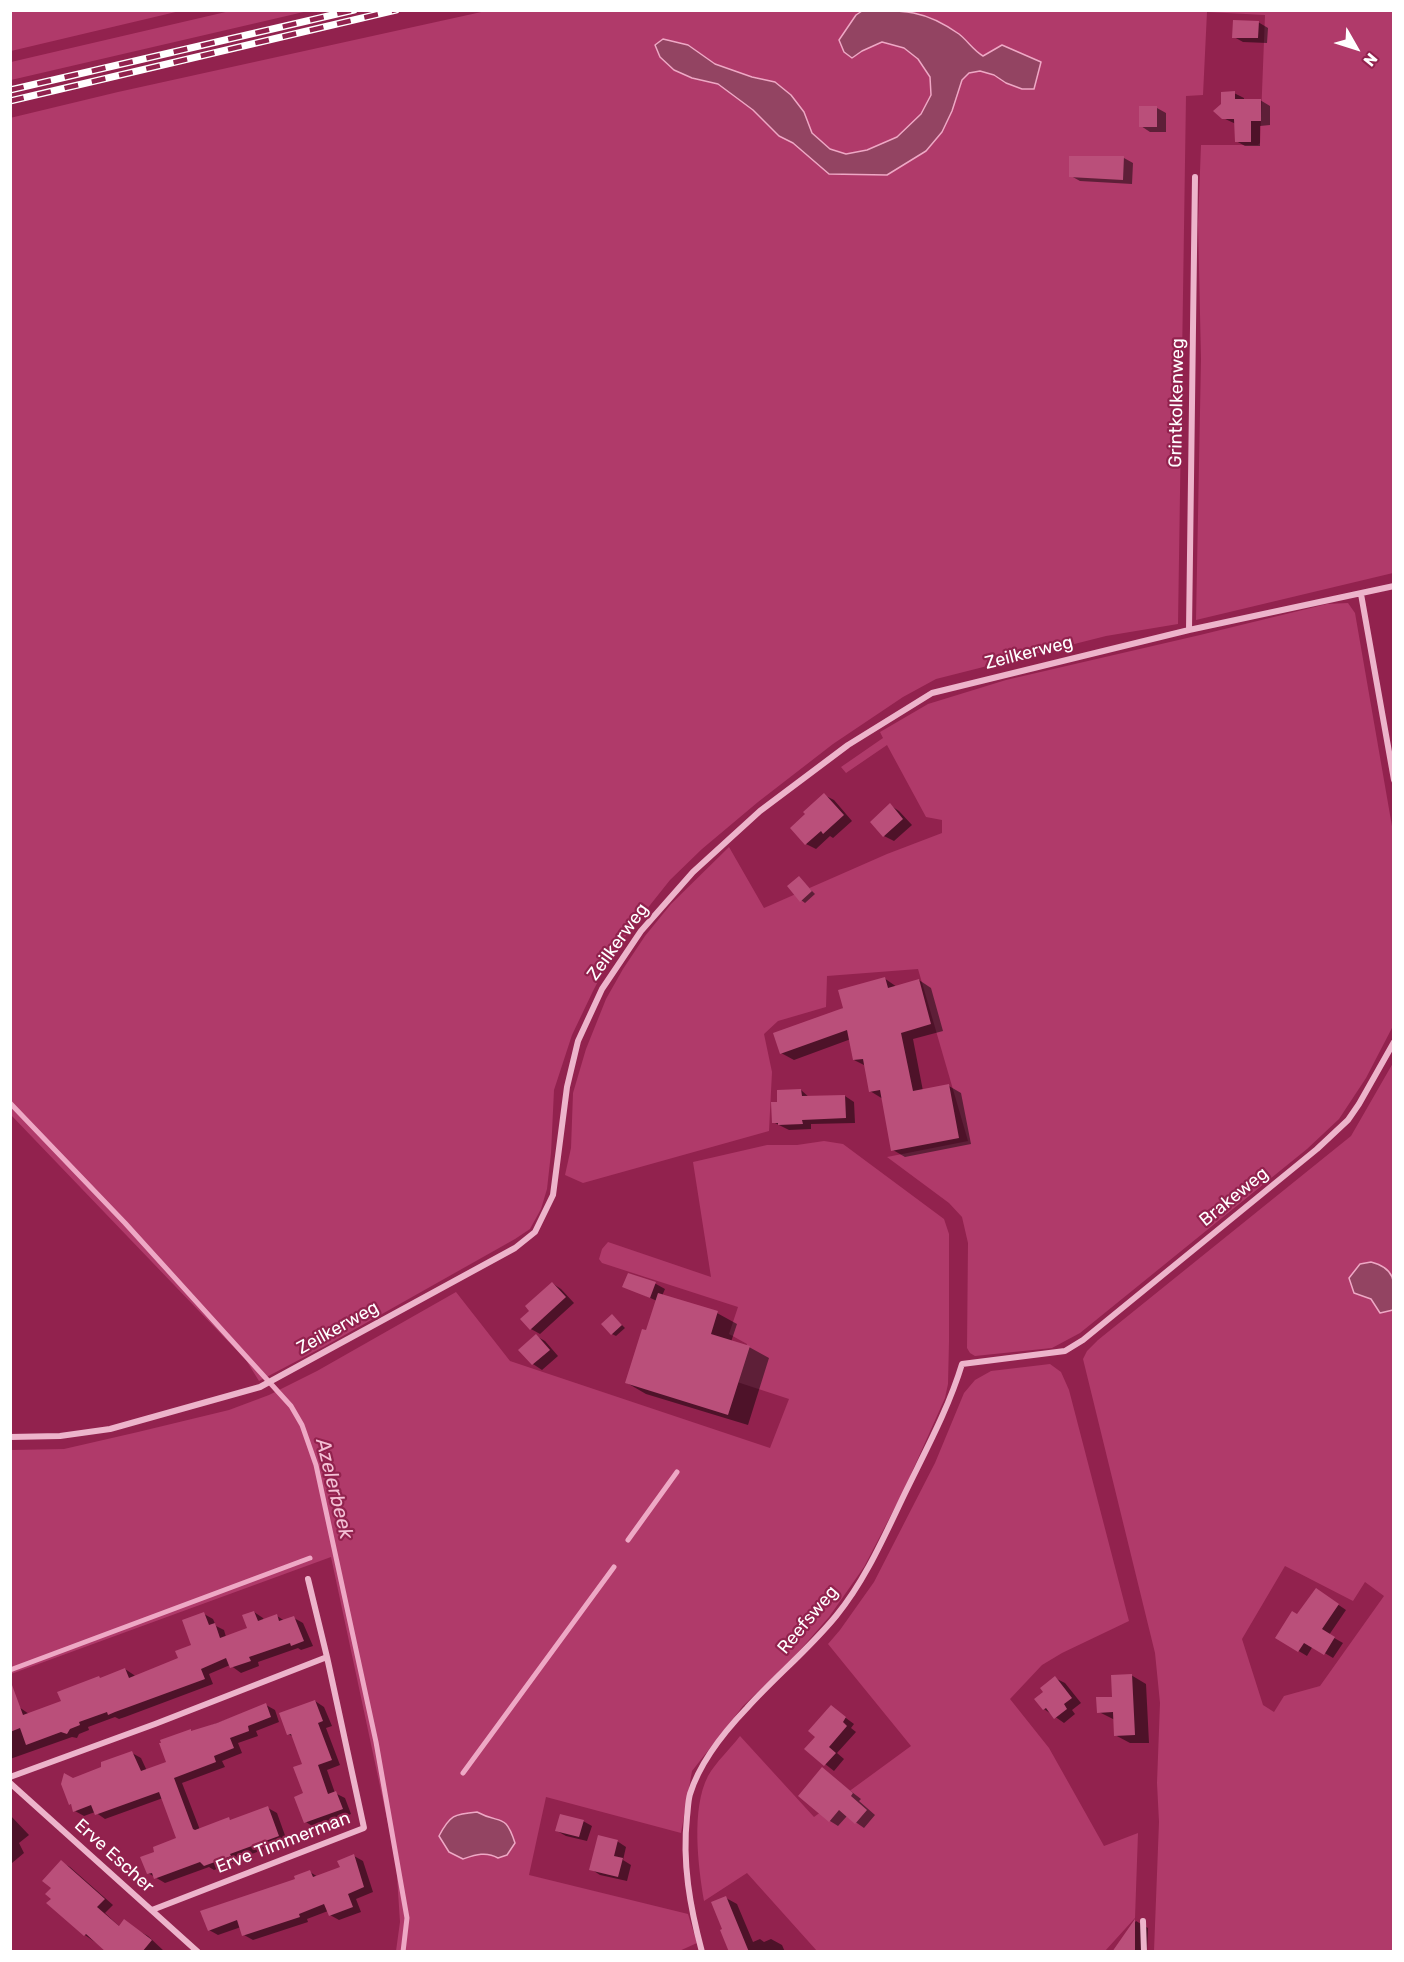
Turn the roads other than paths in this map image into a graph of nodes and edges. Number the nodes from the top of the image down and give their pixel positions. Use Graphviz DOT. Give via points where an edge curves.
graph roads {
  1 [pos="1195,177"];
  2 [pos="1394,586"];
  3 [pos="1361,594"];
  4 [pos="1189,630"];
  5 [pos="1394,780"];
  6 [pos="1394,1042"];
  7 [pos="1065,1351"];
  8 [pos="10,1437"];
  9 [pos="308,1579"];
  10 [pos="327,1657"];
  11 [pos="10,1777"];
  12 [pos="10,1783"];
  13 [pos="152,1910"];
  14 [pos="1143,1920"];
  15 [pos="198,1952"];
  16 [pos="702,1952"];
  17 [pos="1144,1952"];
  1 -- 4 [label="street, Grintkolkenweg"];
  2 -- 3 [label="street, Zeilkerweg"];
  3 -- 4 [label="street, Zeilkerweg"];
  3 -- 5 [label="street"];
  4 -- 8 [label="street, Zeilkerweg" via="932,693 848,745 760,812 693,872 641,931 602,989 578,1041 567,1087 553,1195 535,1232 515,1248 260,1387 110,1429"];
  6 -- 7 [label="street, Brakeweg" via="1348,1120"];
  7 -- 16 [label="street, Reefsweg" via="962,1364 941,1418 860,1580 807,1649 747,1708 707,1758 689,1796 684,1839 692,1914"];
  9 -- 10 [label="street, Erve Timmerman"];
  10 -- 11 [label="street"];
  10 -- 13 [label="street, Erve Timmerman" via="364,1828"];
  12 -- 13 [label="street, Erve Escher"];
  13 -- 15 [label="street, Erve Escher"];
  14 -- 17 [label="street"];
}
